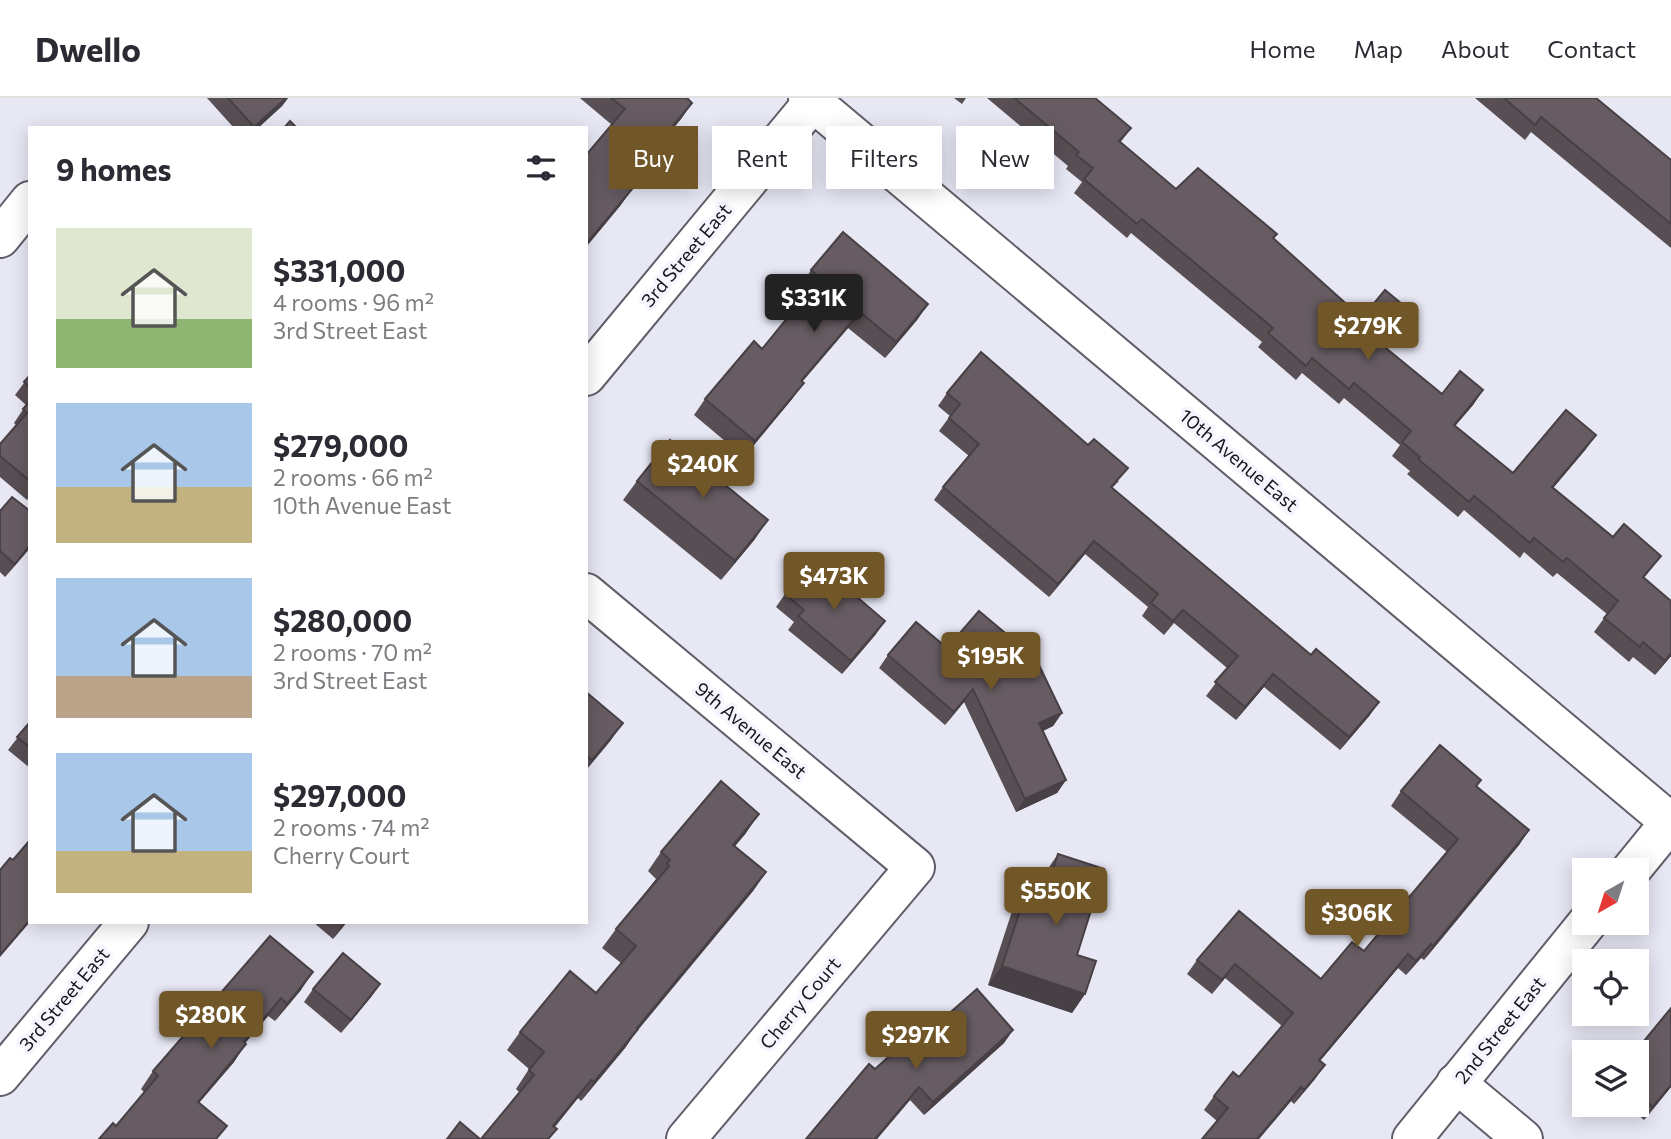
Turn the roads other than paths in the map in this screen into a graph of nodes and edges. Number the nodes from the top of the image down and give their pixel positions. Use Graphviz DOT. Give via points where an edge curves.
graph roads {
  1 [pos="811,100"];
  2 [pos="28,203"];
  3 [pos="0,237"];
  4 [pos="588,374"];
  5 [pos="588,595"];
  6 [pos="1671,821"];
  7 [pos="1641,858"];
  8 [pos="915,867"];
  9 [pos="127,924"];
  10 [pos="1577,935"];
  11 [pos="0,1076"];
  12 [pos="1456,1083"];
  13 [pos="685,1139"];
  14 [pos="1412,1139"];
  15 [pos="1523,1139"];
  1 -- 4 [label="street, 3rd Street East"];
  1 -- 6 [label="street, 10th Avenue East"];
  2 -- 3 [label="street"];
  5 -- 8 [label="street, 9th Avenue East"];
  6 -- 7 [label="street"];
  8 -- 13 [label="street, Cherry Court"];
  9 -- 11 [label="street, 3rd Street East"];
  10 -- 12 [label="street, 2nd Street East"];
  12 -- 14 [label="street, 2nd Street East"];
  12 -- 15 [label="street"];
}
